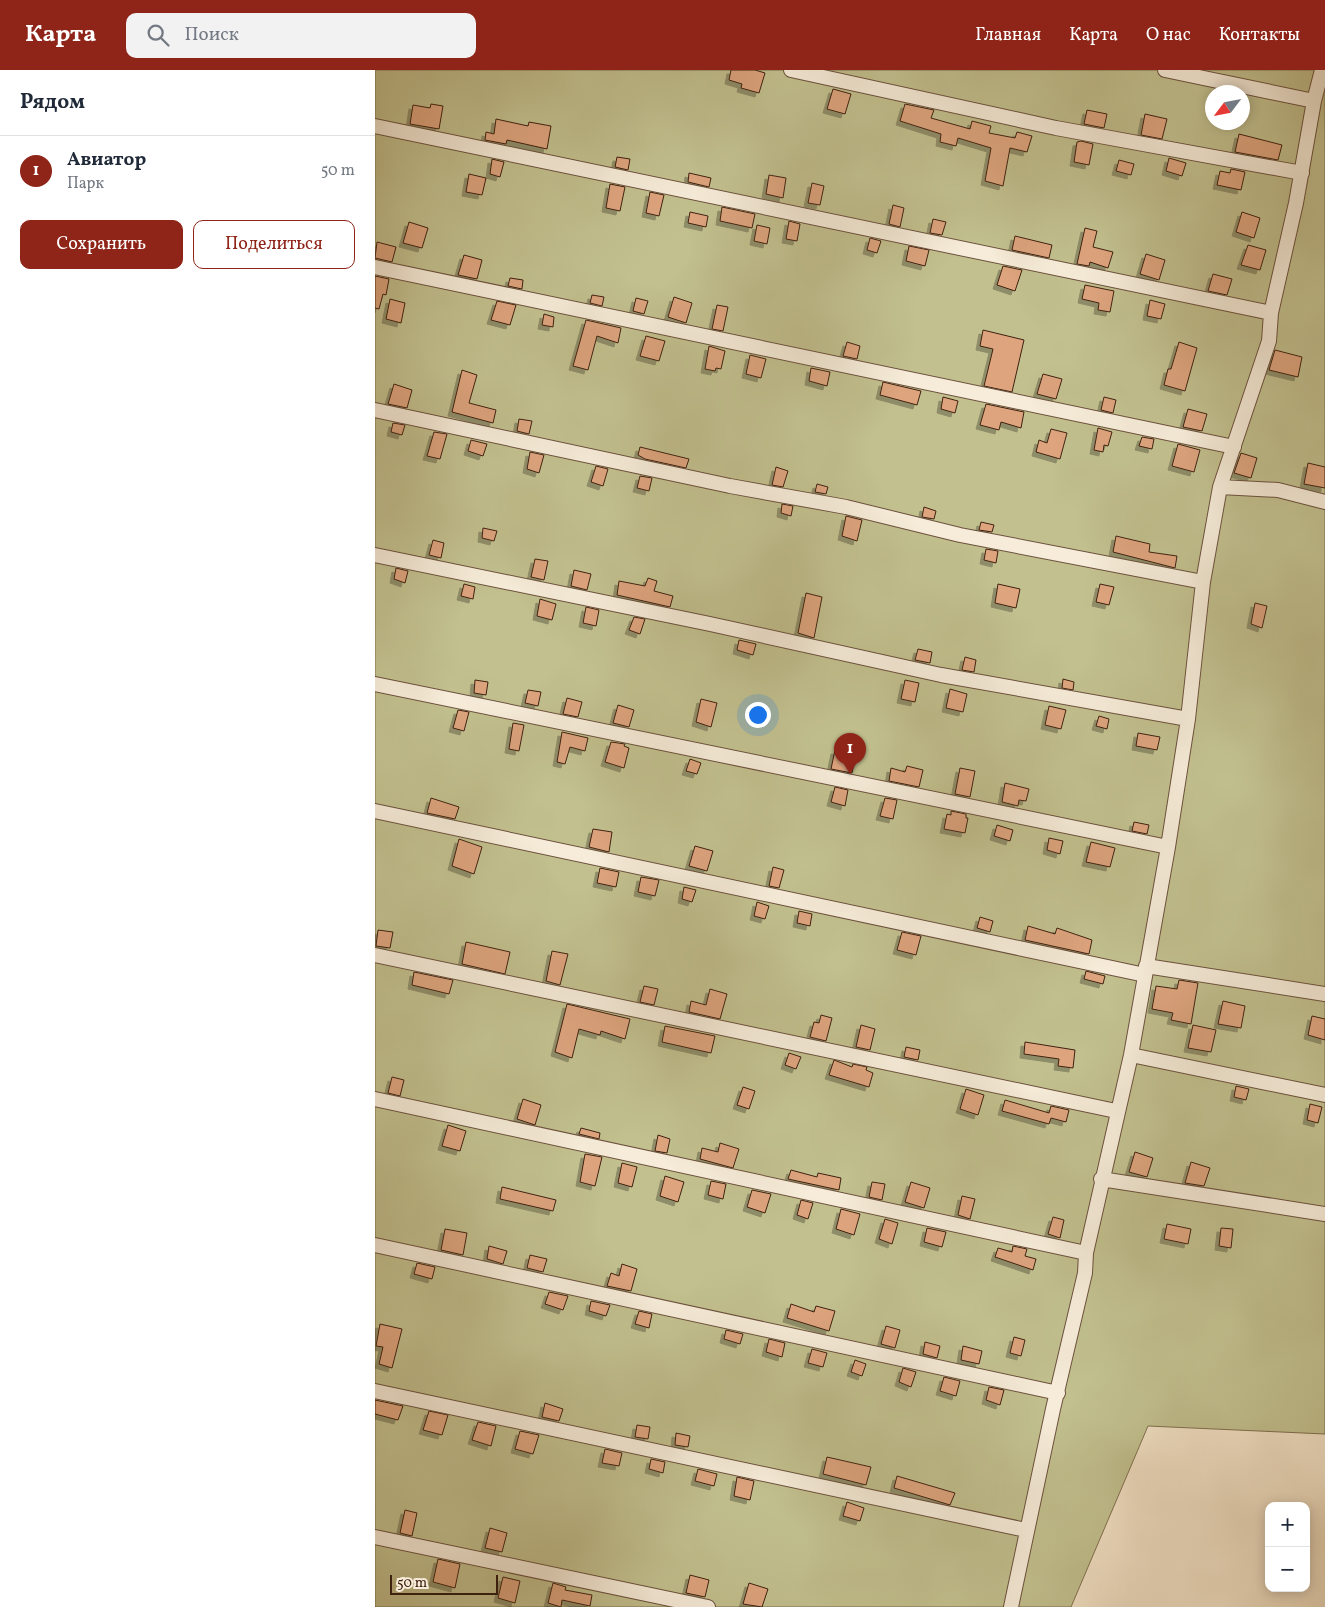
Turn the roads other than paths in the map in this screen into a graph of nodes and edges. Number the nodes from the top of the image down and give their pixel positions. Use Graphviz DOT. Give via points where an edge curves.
graph roads {
  1 [pos="791,70"];
  2 [pos="1165,70"];
  3 [pos="1322,70"];
  4 [pos="1314,101"];
  5 [pos="375,126"];
  6 [pos="1302,173"];
  7 [pos="375,267"];
  8 [pos="1271,314"];
  9 [pos="375,410"];
  10 [pos="1233,447"];
  11 [pos="1220,487"];
  12 [pos="1325,502"];
  13 [pos="375,555"];
  14 [pos="1203,582"];
  15 [pos="375,684"];
  16 [pos="1188,719"];
  17 [pos="375,810"];
  18 [pos="1168,848"];
  19 [pos="375,955"];
  20 [pos="1146,970"];
  21 [pos="1325,994"];
  22 [pos="1131,1055"];
  23 [pos="1325,1096"];
  24 [pos="375,1099"];
  25 [pos="1117,1111"];
  26 [pos="1101,1179"];
  27 [pos="1325,1214"];
  28 [pos="375,1245"];
  29 [pos="1086,1253"];
  30 [pos="375,1391"];
  31 [pos="1058,1393"];
  32 [pos="1026,1530"];
  33 [pos="375,1537"];
  34 [pos="708,1607"];
  35 [pos="1011,1607"];
  1 -- 6 [label="street" via="1056,128"];
  2 -- 4 [label="street"];
  3 -- 4 [label="street"];
  4 -- 6 [label="street"];
  5 -- 8 [label="street"];
  6 -- 8 [label="street"];
  7 -- 10 [label="street"];
  8 -- 10 [label="street" via="1269,341"];
  9 -- 14 [label="street"];
  10 -- 11 [label="street"];
  11 -- 12 [label="street" via="1278,490"];
  11 -- 14 [label="street"];
  13 -- 16 [label="street" via="941,675"];
  14 -- 16 [label="street"];
  15 -- 18 [label="street"];
  16 -- 18 [label="street"];
  17 -- 20 [label="street"];
  18 -- 20 [label="street"];
  19 -- 25 [label="street"];
  20 -- 21 [label="street"];
  20 -- 22 [label="street"];
  22 -- 23 [label="street"];
  22 -- 25 [label="street"];
  24 -- 29 [label="street"];
  25 -- 26 [label="street"];
  26 -- 27 [label="street"];
  26 -- 29 [label="street"];
  28 -- 31 [label="street"];
  29 -- 31 [label="street" via="1085,1273"];
  30 -- 32 [label="street"];
  31 -- 32 [label="street"];
  32 -- 35 [label="street"];
  33 -- 34 [label="street"];
}
